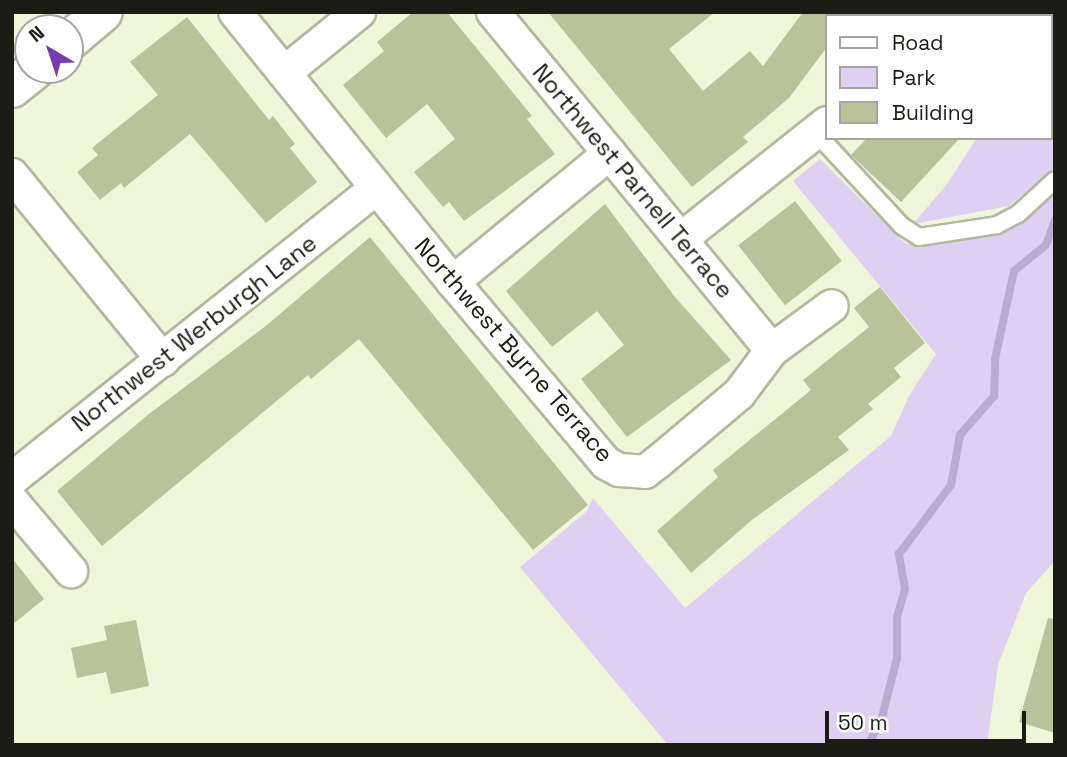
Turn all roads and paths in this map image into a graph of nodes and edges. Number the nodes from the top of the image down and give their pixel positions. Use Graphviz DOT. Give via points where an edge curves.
graph roads {
  1 [pos="103,12"];
  2 [pos="235,12"];
  3 [pos="359,12"];
  4 [pos="493,12"];
  5 [pos="84,28"];
  6 [pos="284,72"];
  7 [pos="822,128"];
  8 [pos="832,140"];
  9 [pos="610,153"];
  10 [pos="12,175"];
  11 [pos="1055,180"];
  12 [pos="376,188"];
  13 [pos="681,239"];
  14 [pos="453,282"];
  15 [pos="832,306"];
  16 [pos="772,350"];
  17 [pos="163,360"];
  18 [pos="12,479"];
  19 [pos="12,501"];
  20 [pos="71,571"];
  1 -- 5 [label="street"];
  2 -- 6 [label="street, Northwest Byrne Terrace"];
  3 -- 6 [label="street"];
  4 -- 9 [label="street, Northwest Parnell Terrace"];
  6 -- 12 [label="street, Northwest Byrne Terrace"];
  7 -- 13 [label="street"];
  8 -- 11 [label="lane" via="902,226 919,237 996,225 1018,214"];
  9 -- 13 [label="street, Northwest Parnell Terrace"];
  9 -- 14 [label="street"];
  10 -- 17 [label="street"];
  12 -- 14 [label="street, Northwest Byrne Terrace"];
  12 -- 17 [label="street, Northwest Werburgh Lane"];
  13 -- 16 [label="street, Northwest Parnell Terrace"];
  14 -- 16 [label="street, Northwest Byrne Terrace" via="606,463 630,473 645,472 739,394"];
  15 -- 16 [label="street, Northwest Byrne Terrace"];
  17 -- 18 [label="street, Northwest Werburgh Lane"];
  19 -- 20 [label="street"];
}
